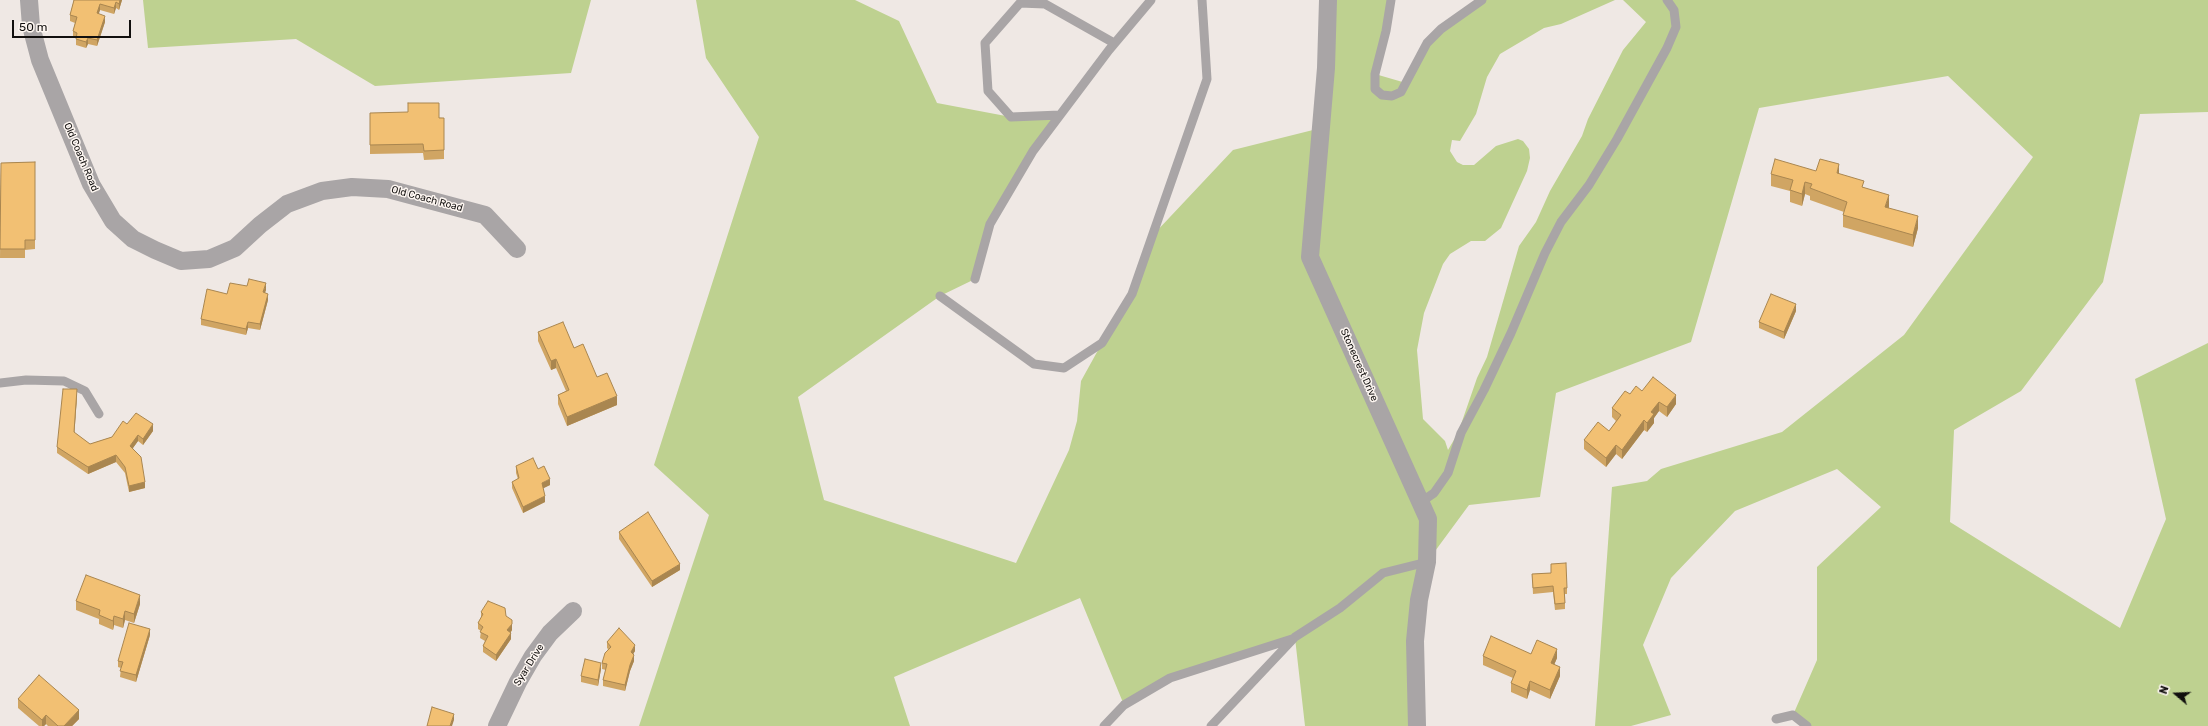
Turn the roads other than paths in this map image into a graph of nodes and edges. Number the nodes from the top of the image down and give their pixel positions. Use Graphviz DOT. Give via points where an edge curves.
graph roads {
  1 [pos="29,0"];
  2 [pos="1151,0"];
  3 [pos="1202,0"];
  4 [pos="1328,0"];
  5 [pos="1391,0"];
  6 [pos="1482,0"];
  7 [pos="1667,0"];
  8 [pos="1114,43"];
  9 [pos="1060,116"];
  10 [pos="517,249"];
  11 [pos="976,279"];
  12 [pos="940,296"];
  13 [pos="0,383"];
  14 [pos="100,414"];
  15 [pos="1421,502"];
  16 [pos="1427,562"];
  17 [pos="573,611"];
  18 [pos="1295,637"];
  19 [pos="1776,719"];
  20 [pos="497,726"];
  21 [pos="1104,726"];
  22 [pos="1211,726"];
  23 [pos="1417,726"];
  24 [pos="1807,726"];
  1 -- 10 [label="street, Old Coach Road" via="31,26 40,60 91,184 113,221 133,238 155,250 181,261 209,259 235,248 287,204 322,191 352,187 388,189 485,215"];
  2 -- 8 [label="lane"];
  3 -- 12 [label="lane" via="1207,79 1132,294 1102,343 1064,368 1034,364"];
  4 -- 15 [label="street, Stonecrest Drive" via="1326,68 1310,257"];
  5 -- 6 [label="lane" via="1374,74 1375,89 1382,95 1392,96 1401,92 1427,43 1441,28"];
  7 -- 15 [label="lane" via="1674,10 1676,27 1667,48 1589,185 1561,222 1508,340 1461,433 1448,473 1434,493"];
  8 -- 9 [label="lane"];
  8 -- 9 [label="lane" via="1045,4 1020,2 985,43 988,91 1011,117"];
  9 -- 11 [label="lane" via="1033,151 990,224"];
  13 -- 14 [label="lane" via="26,380 64,381 85,391"];
  15 -- 16 [label="street, Stonecrest Drive" via="1428,519"];
  16 -- 18 [label="lane" via="1383,573 1340,608"];
  16 -- 23 [label="street, Stonecrest Drive" via="1419,600 1415,641"];
  17 -- 20 [label="street, Syar Drive" via="550,633 532,656"];
  18 -- 21 [label="lane" via="1170,678 1124,705"];
  18 -- 22 [label="lane"];
  19 -- 24 [label="lane" via="1793,715"];
}
